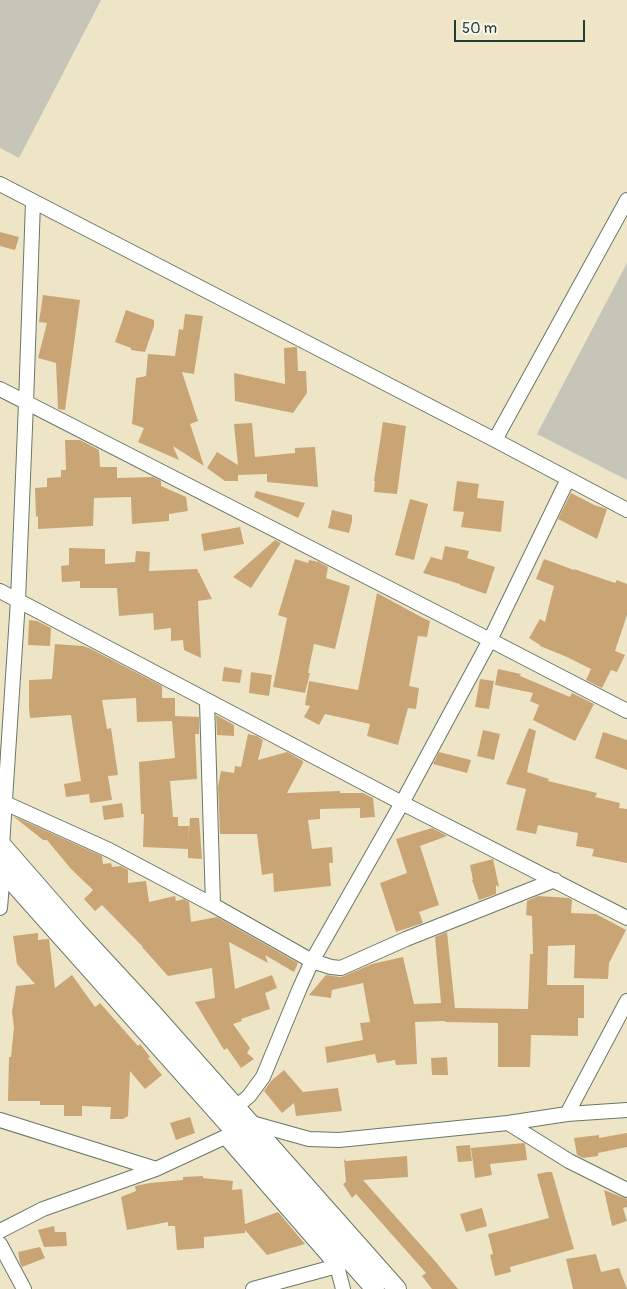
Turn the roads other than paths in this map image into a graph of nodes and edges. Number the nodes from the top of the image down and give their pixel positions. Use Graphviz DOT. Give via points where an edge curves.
graph roads {
  1 [pos="0,184"];
  2 [pos="627,200"];
  3 [pos="33,202"];
  4 [pos="0,389"];
  5 [pos="26,403"];
  6 [pos="495,440"];
  7 [pos="568,479"];
  8 [pos="627,510"];
  9 [pos="0,591"];
  10 [pos="18,600"];
  11 [pos="490,640"];
  12 [pos="207,701"];
  13 [pos="627,711"];
  14 [pos="5,803"];
  15 [pos="402,803"];
  16 [pos="1,845"];
  17 [pos="1,870"];
  18 [pos="555,880"];
  19 [pos="213,905"];
  20 [pos="0,908"];
  21 [pos="627,918"];
  22 [pos="312,961"];
  23 [pos="627,1001"];
  24 [pos="236,1107"];
  25 [pos="627,1110"];
  26 [pos="567,1114"];
  27 [pos="0,1120"];
  28 [pos="508,1123"];
  29 [pos="236,1130"];
  30 [pos="156,1169"];
  31 [pos="627,1190"];
  32 [pos="0,1232"];
  33 [pos="0,1244"];
  34 [pos="343,1263"];
  35 [pos="24,1289"];
  36 [pos="254,1289"];
  37 [pos="343,1289"];
  38 [pos="375,1289"];
  39 [pos="397,1289"];
  1 -- 3 [label="street"];
  2 -- 6 [label="street"];
  3 -- 5 [label="street"];
  3 -- 6 [label="street"];
  4 -- 5 [label="street"];
  5 -- 10 [label="street"];
  5 -- 11 [label="street"];
  6 -- 7 [label="street"];
  7 -- 8 [label="street"];
  7 -- 11 [label="street"];
  9 -- 10 [label="street"];
  10 -- 12 [label="street"];
  10 -- 14 [label="street"];
  11 -- 13 [label="street"];
  11 -- 15 [label="street"];
  12 -- 15 [label="street"];
  12 -- 19 [label="street"];
  14 -- 16 [label="street"];
  14 -- 19 [label="street" via="109,850"];
  15 -- 18 [label="street"];
  15 -- 22 [label="street"];
  16 -- 17 [label="street"];
  16 -- 24 [label="street"];
  17 -- 20 [label="street"];
  17 -- 29 [label="street"];
  18 -- 21 [label="street"];
  18 -- 22 [label="street" via="341,968"];
  19 -- 22 [label="street"];
  22 -- 24 [label="street" via="263,1077 250,1096"];
  23 -- 26 [label="street"];
  24 -- 29 [label="street"];
  25 -- 26 [label="street"];
  26 -- 28 [label="street"];
  27 -- 30 [label="street"];
  28 -- 29 [label="street" via="339,1140"];
  28 -- 31 [label="street" via="569,1161"];
  29 -- 30 [label="street"];
  29 -- 34 [label="street"];
  29 -- 39 [label="street"];
  30 -- 32 [label="street" via="43,1209"];
  33 -- 35 [label="street"];
  34 -- 36 [label="street"];
  34 -- 37 [label="street"];
  34 -- 38 [label="street"];
}
